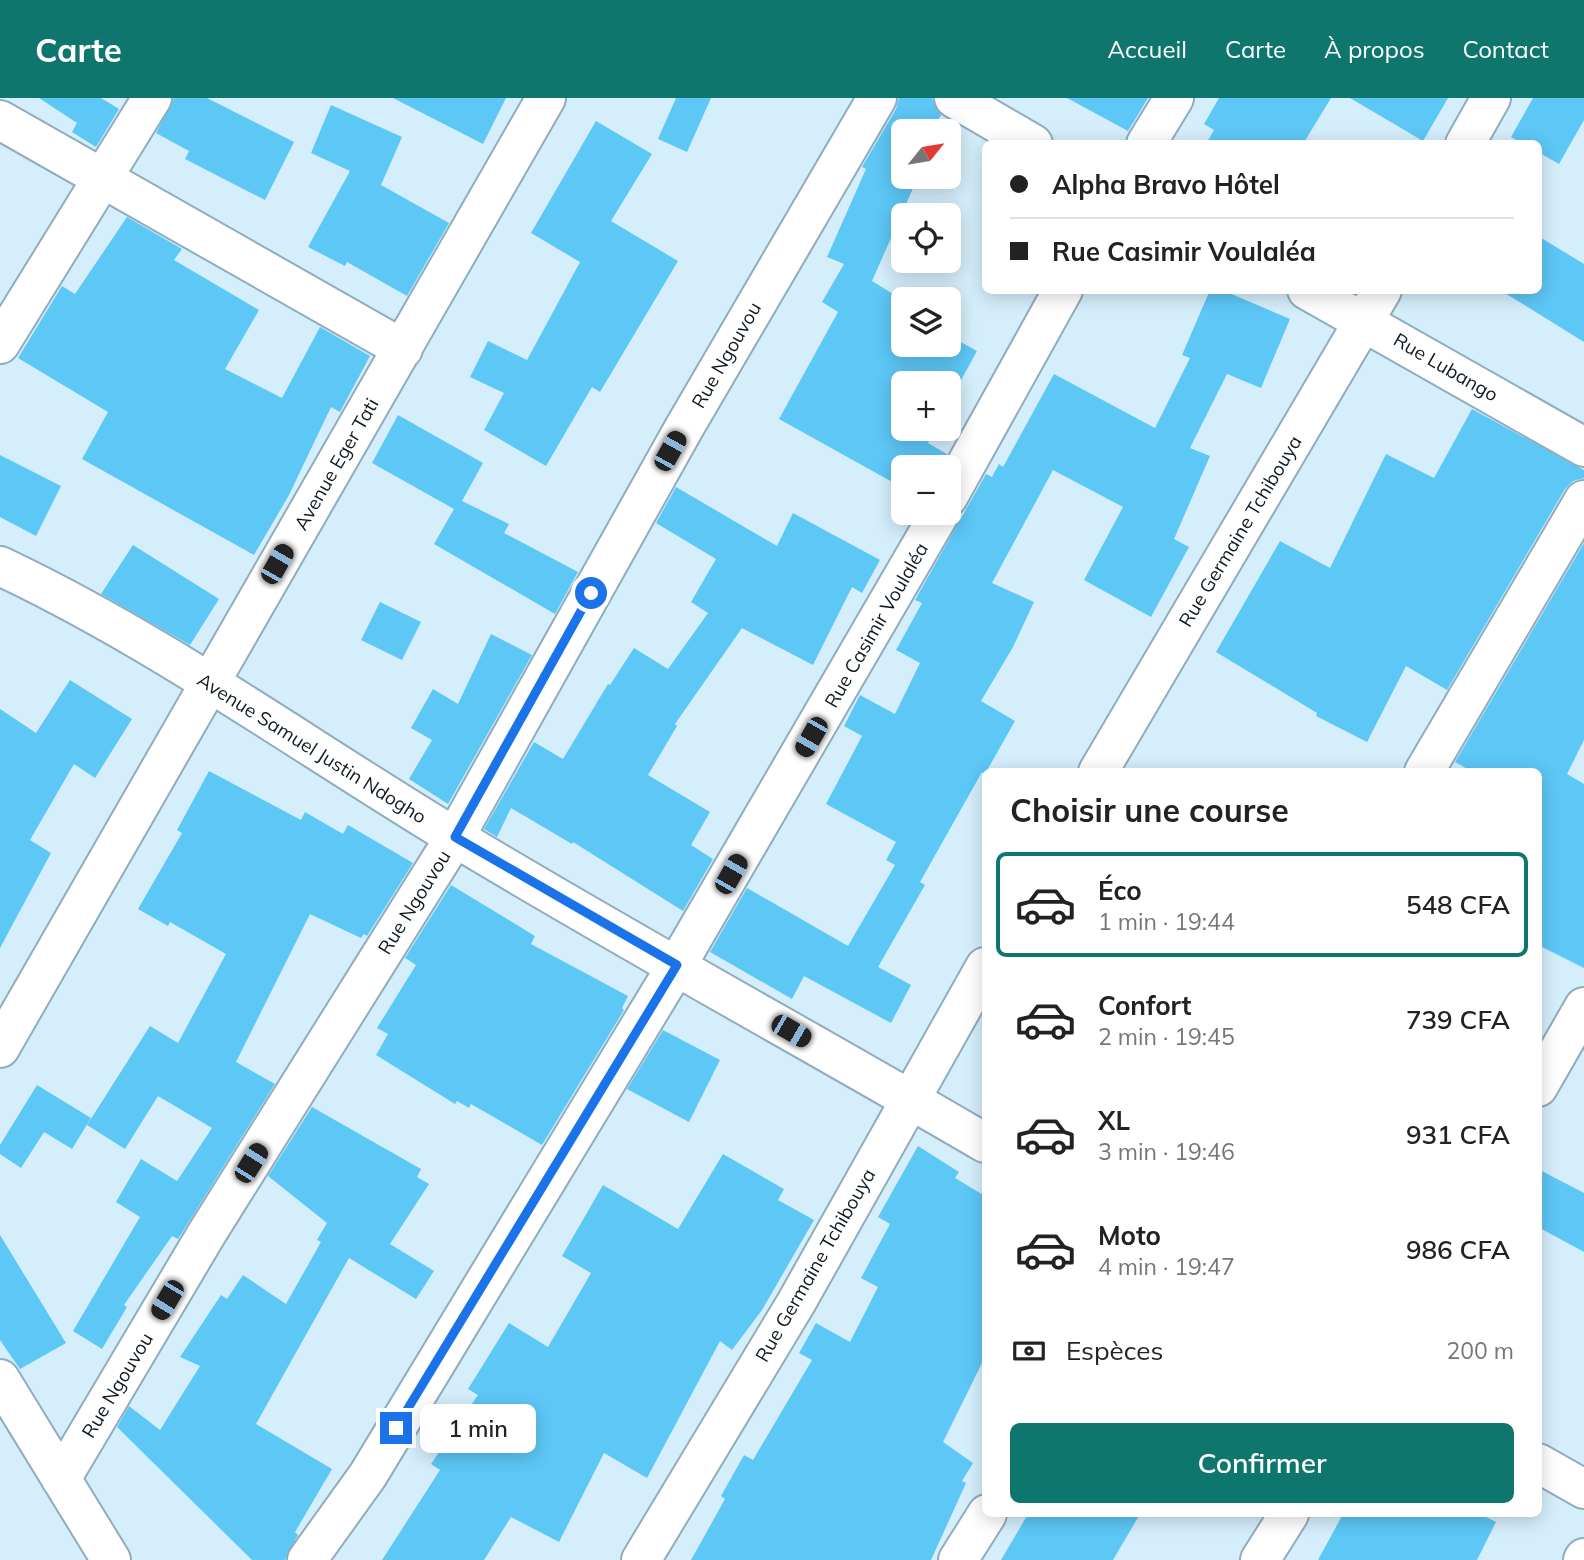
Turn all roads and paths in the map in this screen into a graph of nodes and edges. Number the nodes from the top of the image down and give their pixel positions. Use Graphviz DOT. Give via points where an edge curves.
graph roads {
  1 [pos="152,98"];
  2 [pos="546,98"];
  3 [pos="877,98"];
  4 [pos="954,98"];
  5 [pos="1174,98"];
  6 [pos="1491,98"];
  7 [pos="0,120"];
  8 [pos="1026,140"];
  9 [pos="1148,140"];
  10 [pos="1467,140"];
  11 [pos="102,178"];
  12 [pos="1061,294"];
  13 [pos="1325,294"];
  14 [pos="1373,305"];
  15 [pos="0,344"];
  16 [pos="403,349"];
  17 [pos="1584,447"];
  18 [pos="961,474"];
  19 [pos="1584,500"];
  20 [pos="933,525"];
  21 [pos="0,566"];
  22 [pos="207,683"];
  23 [pos="1100,768"];
  24 [pos="1426,768"];
  25 [pos="455,837"];
  26 [pos="677,965"];
  27 [pos="982,972"];
  28 [pos="1584,1007"];
  29 [pos="0,1048"];
  30 [pos="1542,1080"];
  31 [pos="909,1098"];
  32 [pos="982,1141"];
  33 [pos="4,1395"];
  34 [pos="1542,1465"];
  35 [pos="61,1479"];
  36 [pos="1584,1489"];
  37 [pos="985,1517"];
  38 [pos="1287,1517"];
  39 [pos="111,1560"];
  40 [pos="307,1560"];
  41 [pos="641,1560"];
  42 [pos="958,1560"];
  43 [pos="1260,1560"];
  1 -- 11 [label="street"];
  2 -- 16 [label="street, Avenue Eger Tati"];
  3 -- 25 [label="street, Rue Ngouvou" via="684,428"];
  4 -- 8 [label="street"];
  5 -- 9 [label="street"];
  6 -- 10 [label="street"];
  7 -- 11 [label="street"];
  11 -- 15 [label="street"];
  11 -- 16 [label="street"];
  12 -- 18 [label="street"];
  13 -- 14 [label="street, Rue Lubango"];
  14 -- 17 [label="street, Rue Lubango"];
  14 -- 23 [label="street, Rue Germaine Tchibouya"];
  16 -- 22 [label="street, Avenue Eger Tati"];
  19 -- 24 [label="street"];
  20 -- 26 [label="street, Rue Casimir Voulaléa"];
  21 -- 22 [label="street, Avenue Samuel Justin Ndogho" via="52,591"];
  22 -- 25 [label="street, Avenue Samuel Justin Ndogho"];
  22 -- 29 [label="street, Avenue Eger Tati"];
  25 -- 26 [label="street, Avenue Samuel Justin Ndogho"];
  25 -- 35 [label="street, Rue Ngouvou" via="207,1233"];
  26 -- 31 [label="street, Avenue Samuel Justin Ndogho"];
  26 -- 40 [label="street, Rue Casimir Voulaléa" via="368,1475"];
  27 -- 31 [label="street, Rue Germaine Tchibouya"];
  28 -- 30 [label="street"];
  31 -- 32 [label="street, Avenue Samuel Justin Ndogho"];
  31 -- 41 [label="street, Rue Germaine Tchibouya" via="796,1303"];
  33 -- 35 [label="street"];
  34 -- 36 [label="street"];
  35 -- 39 [label="street"];
  37 -- 42 [label="street"];
  38 -- 43 [label="street"];
}
